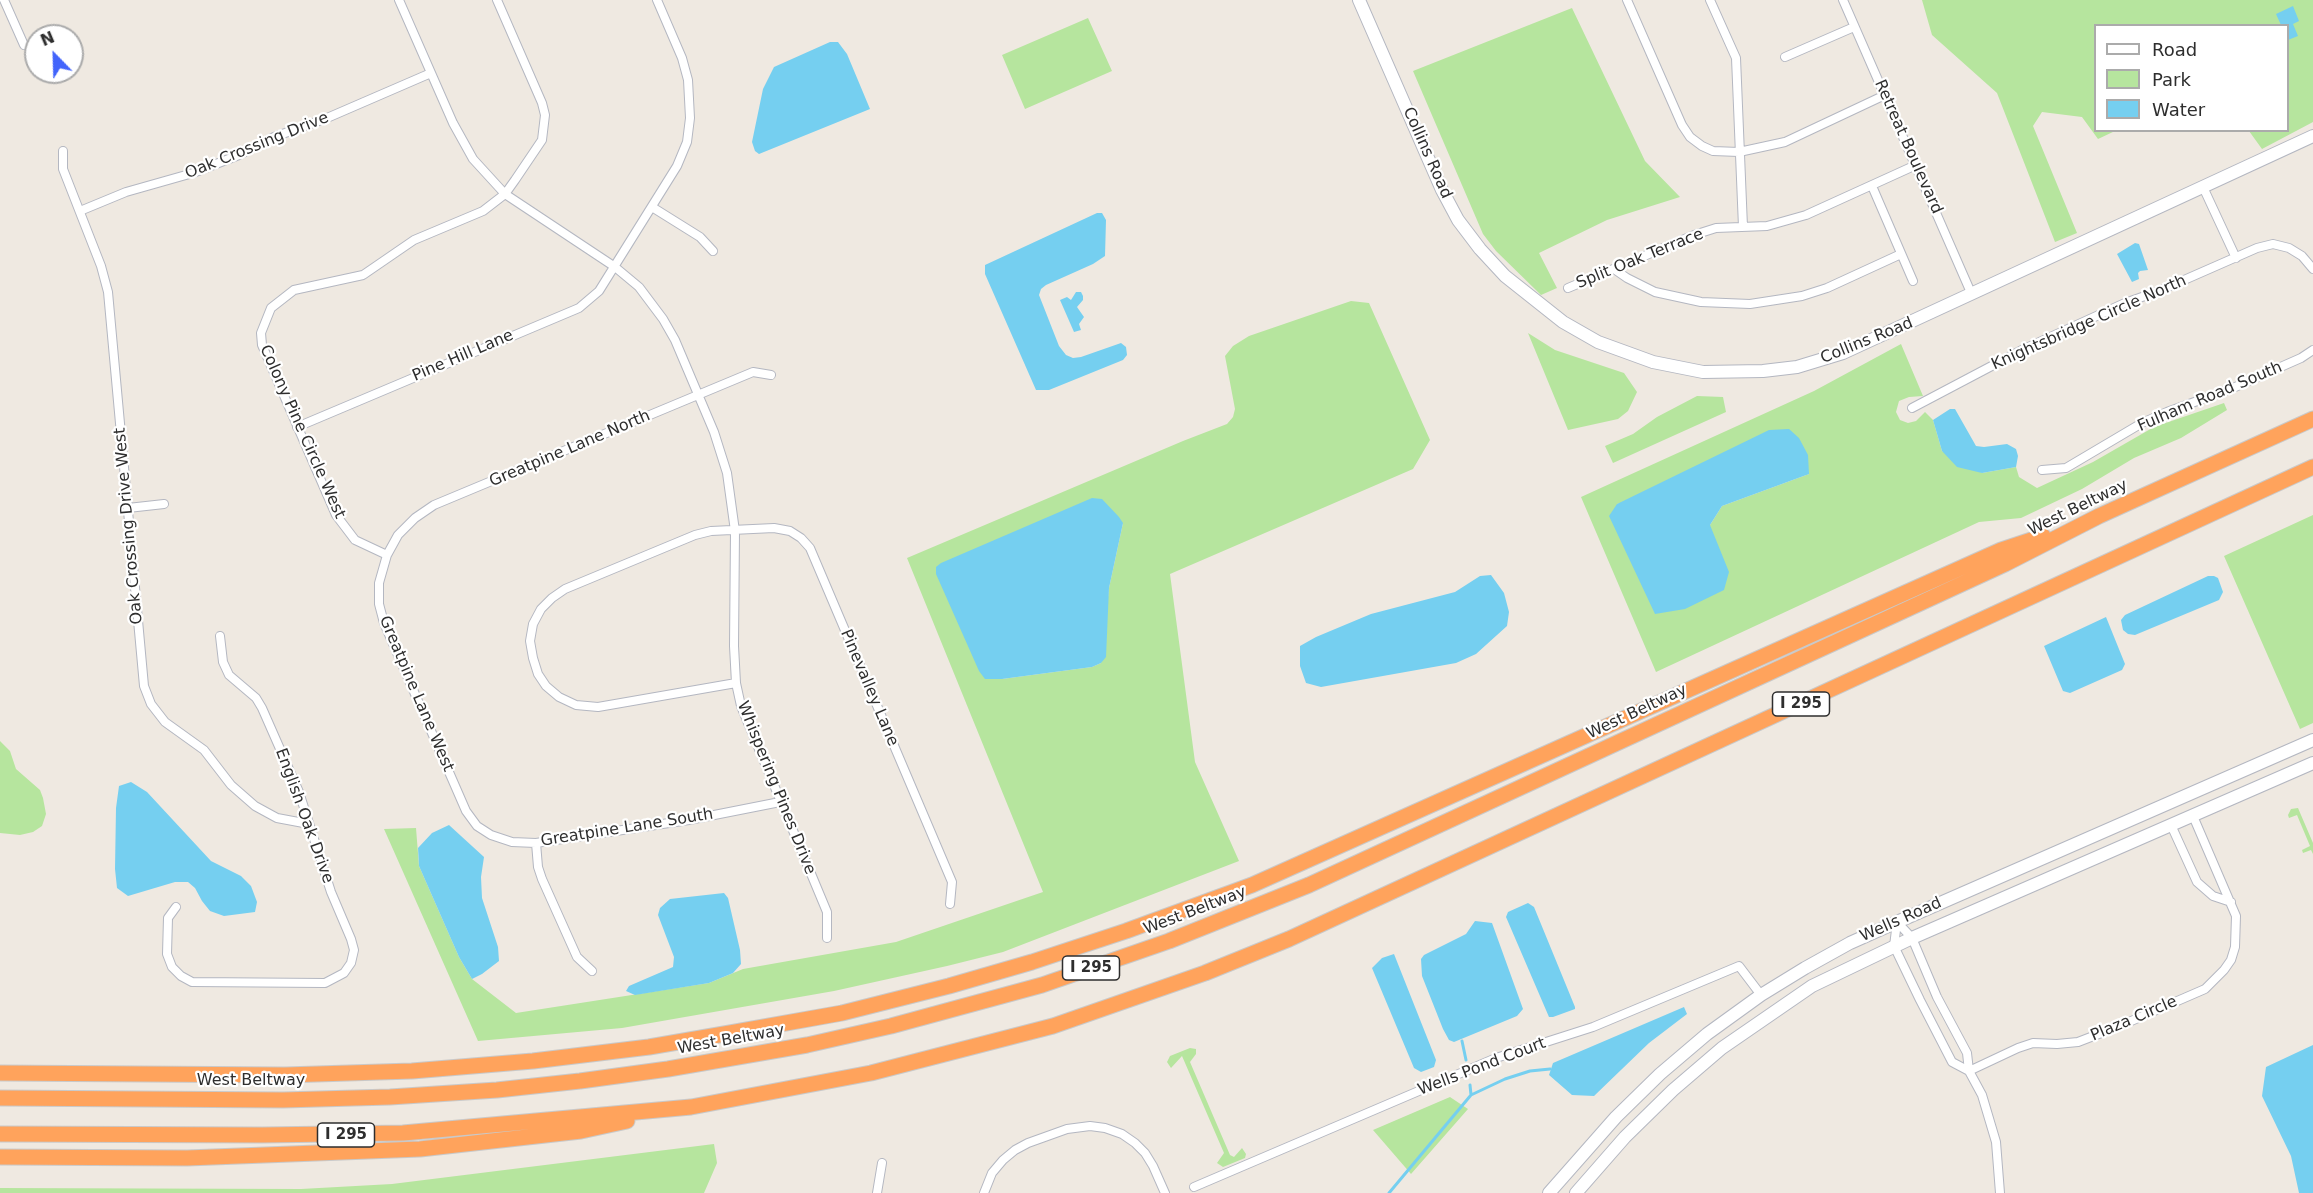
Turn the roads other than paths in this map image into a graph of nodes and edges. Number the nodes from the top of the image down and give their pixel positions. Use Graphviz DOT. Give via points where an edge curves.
graph roads {
  1 [pos="4,0"];
  2 [pos="399,0"];
  3 [pos="498,0"];
  4 [pos="657,0"];
  5 [pos="1359,0"];
  6 [pos="1627,0"];
  7 [pos="1710,0"];
  8 [pos="1843,0"];
  9 [pos="1854,27"];
  10 [pos="24,45"];
  11 [pos="1785,57"];
  12 [pos="431,73"];
  13 [pos="1885,95"];
  14 [pos="2313,136"];
  15 [pos="63,151"];
  16 [pos="1739,152"];
  17 [pos="1916,165"];
  18 [pos="1872,186"];
  19 [pos="2203,187"];
  20 [pos="505,194"];
  21 [pos="652,207"];
  22 [pos="80,211"];
  23 [pos="1743,227"];
  24 [pos="713,251"];
  25 [pos="1901,255"];
  26 [pos="2235,258"];
  27 [pos="615,267"];
  28 [pos="1614,268"];
  29 [pos="2313,268"];
  30 [pos="1913,281"];
  31 [pos="1568,288"];
  32 [pos="1972,295"];
  33 [pos="2313,350"];
  34 [pos="771,375"];
  35 [pos="698,395"];
  36 [pos="1912,408"];
  37 [pos="2313,419"];
  38 [pos="297,427"];
  39 [pos="2313,466"];
  40 [pos="2042,470"];
  41 [pos="164,504"];
  42 [pos="128,508"];
  43 [pos="2099,516"];
  44 [pos="735,531"];
  45 [pos="387,555"];
  46 [pos="219,636"];
  47 [pos="736,683"];
  48 [pos="2313,740"];
  49 [pos="2313,763"];
  50 [pos="2174,801"];
  51 [pos="780,802"];
  52 [pos="2182,820"];
  53 [pos="309,824"];
  54 [pos="477,826"];
  55 [pos="536,843"];
  56 [pos="2231,902"];
  57 [pos="951,904"];
  58 [pos="176,907"];
  59 [pos="1897,922"];
  60 [pos="827,938"];
  61 [pos="1912,938"];
  62 [pos="1894,946"];
  63 [pos="592,971"];
  64 [pos="1761,995"];
  65 [pos="0,1071"];
  66 [pos="1969,1071"];
  67 [pos="0,1098"];
  68 [pos="691,1107"];
  69 [pos="0,1134"];
  70 [pos="0,1157"];
  71 [pos="882,1163"];
  72 [pos="1194,1187"];
  73 [pos="877,1193"];
  74 [pos="984,1193"];
  75 [pos="1165,1193"];
  76 [pos="1549,1193"];
  77 [pos="1576,1193"];
  78 [pos="2000,1193"];
  1 -- 10 [label="street"];
  2 -- 12 [label="street, Whispering Pines Drive"];
  3 -- 20 [label="street" via="545,115 542,140"];
  4 -- 21 [label="street, Pine Hill Lane" via="682,58 688,80 690,118 687,142 677,166"];
  5 -- 32 [label="main road, Collins Road" via="1458,220 1512,282 1563,322 1598,342 1676,367 1719,373 1763,371 1842,353"];
  6 -- 16 [label="street" via="1690,137 1713,151"];
  7 -- 16 [label="street" via="1736,58"];
  8 -- 9 [label="street, Retreat Boulevard"];
  9 -- 11 [label="street"];
  9 -- 13 [label="street, Retreat Boulevard"];
  12 -- 20 [label="street, Whispering Pines Drive" via="473,159"];
  12 -- 22 [label="street, Oak Crossing Drive" via="239,155"];
  13 -- 16 [label="street" via="1785,142"];
  13 -- 17 [label="street, Retreat Boulevard"];
  14 -- 19 [label="main road, Collins Road"];
  15 -- 22 [label="street, Oak Crossing Drive West" via="63,169"];
  16 -- 23 [label="street"];
  17 -- 18 [label="street, Split Oak Terrace"];
  17 -- 32 [label="street, Retreat Boulevard"];
  18 -- 23 [label="street, Split Oak Terrace" via="1806,215 1767,226"];
  18 -- 25 [label="street"];
  19 -- 26 [label="street"];
  19 -- 32 [label="main road, Collins Road"];
  20 -- 27 [label="street, Whispering Pines Drive"];
  20 -- 38 [label="street, Colony Pine Circle West" via="483,211 402,247 363,275 294,290 272,308 261,333 262,345"];
  21 -- 24 [label="street" via="700,237"];
  21 -- 27 [label="street, Pine Hill Lane"];
  22 -- 42 [label="street, Oak Crossing Drive West" via="108,292"];
  23 -- 28 [label="street, Split Oak Terrace" via="1716,228"];
  25 -- 28 [label="street" via="1810,294 1750,304 1701,302 1655,292"];
  25 -- 30 [label="street"];
  26 -- 29 [label="street, Knightsbridge Circle North" via="2273,244 2302,256"];
  26 -- 36 [label="street, Knightsbridge Circle North" via="2022,350"];
  27 -- 35 [label="street, Whispering Pines Drive" via="639,287 663,319"];
  27 -- 38 [label="street, Pine Hill Lane" via="599,291 579,308"];
  28 -- 31 [label="street, Split Oak Terrace"];
  33 -- 40 [label="street, Fulham Road South" via="2233,388 2151,419 2066,468"];
  34 -- 35 [label="street, Greatpine Lane North" via="753,372"];
  35 -- 44 [label="street, Whispering Pines Drive" via="727,472"];
  35 -- 45 [label="street, Greatpine Lane North" via="434,505 398,535"];
  37 -- 43 [label="highway, West Beltway / I 295"];
  38 -- 45 [label="street, Colony Pine Circle West" via="343,526 355,540"];
  39 -- 68 [label="highway, I 295" via="1289,939 1205,973 1053,1026 981,1045 871,1073"];
  41 -- 42 [label="street"];
  42 -- 53 [label="street, Oak Crossing Drive West" via="144,686 151,704 165,722 204,750 255,806 277,818"];
  43 -- 65 [label="highway" via="2001,550 1252,885 1126,931 949,986 842,1013 649,1047 533,1061 305,1075"];
  43 -- 67 [label="highway, West Beltway / I 295" via="2006,564 1309,885 1169,941 1042,985 960,1008 828,1041 739,1058 509,1089 283,1100"];
  44 -- 47 [label="street, Whispering Pines Drive"];
  44 -- 47 [label="street, Pinevalley Lane" via="695,535 565,589 541,609 530,641 538,674 546,686 576,705 598,707"];
  44 -- 57 [label="street, Pinevalley Lane" via="790,531 810,548 952,882"];
  45 -- 54 [label="street, Greatpine Lane West" via="379,583 384,623 466,811"];
  46 -- 53 [label="street, English Oak Drive" via="229,675 262,708"];
  47 -- 51 [label="street, Whispering Pines Drive" via="747,724"];
  48 -- 50 [label="main road, Wells Road"];
  49 -- 52 [label="main road, Wells Road"];
  50 -- 52 [label="main road"];
  50 -- 59 [label="main road, Wells Road"];
  51 -- 55 [label="street, Greatpine Lane South"];
  51 -- 60 [label="street, Whispering Pines Drive" via="827,912"];
  52 -- 56 [label="street, Plaza Circle"];
  52 -- 56 [label="street" via="2197,882 2213,896"];
  52 -- 61 [label="main road, Wells Road"];
  53 -- 58 [label="street, English Oak Drive" via="354,950 344,973 326,983 192,982 172,967 167,954 168,918"];
  54 -- 55 [label="street, Greatpine Lane South" via="491,836"];
  55 -- 63 [label="street" via="538,867 551,898 577,957"];
  56 -- 66 [label="street, Plaza Circle" via="2237,922 2235,947 2224,970 2205,989 2078,1042 2033,1043 2014,1048"];
  59 -- 61 [label="street"];
  59 -- 62 [label="street"];
  59 -- 64 [label="main road, Wells Road" via="1850,943"];
  61 -- 62 [label="main road, Wells Road"];
  61 -- 66 [label="street" via="1967,1053"];
  62 -- 66 [label="street" via="1953,1062"];
  62 -- 77 [label="main road, Wells Road" via="1812,986 1722,1048 1633,1129"];
  64 -- 72 [label="street, Wells Pond Court" via="1739,966 1593,1027 1496,1058"];
  64 -- 76 [label="main road, Wells Road" via="1659,1074"];
  66 -- 78 [label="street" via="1982,1095 1996,1142"];
  68 -- 69 [label="highway, I 295" via="403,1133"];
  68 -- 70 [label="highway" via="581,1131 420,1149 187,1158"];
  71 -- 73 [label="street"];
  74 -- 75 [label="street" via="992,1173 1015,1150 1067,1129 1090,1126 1122,1134 1135,1143 1153,1166"];
}
